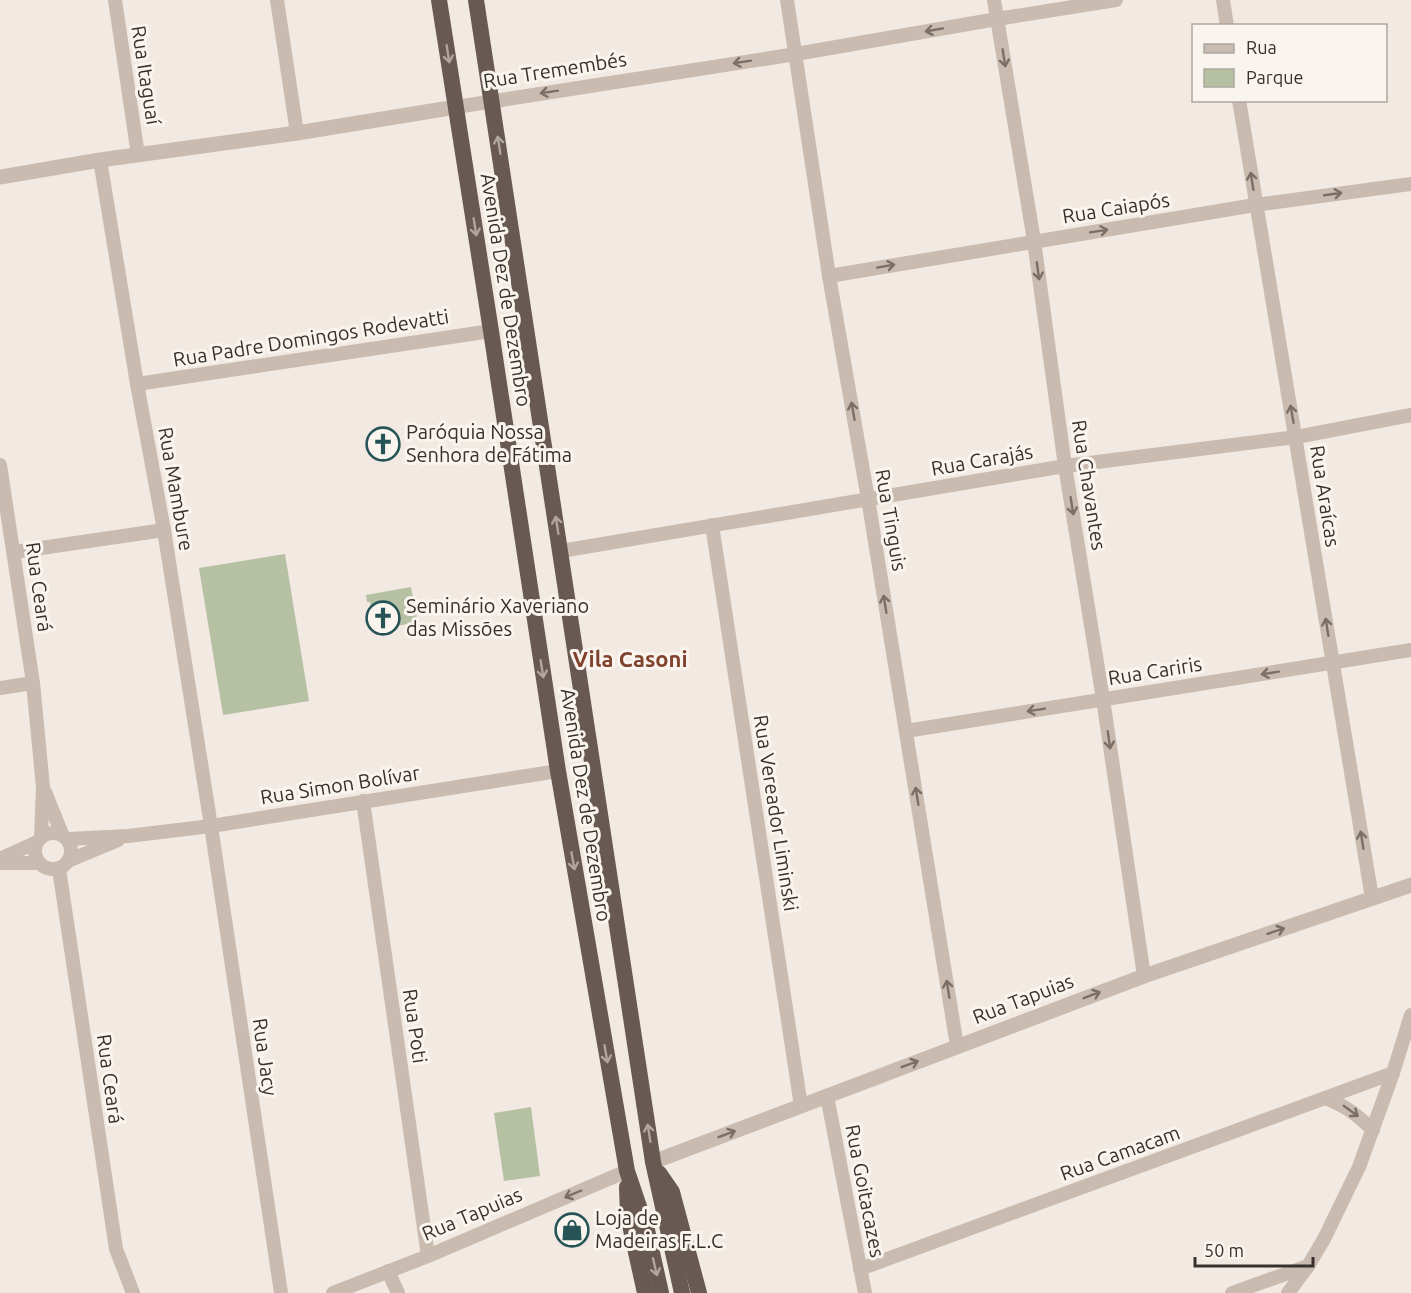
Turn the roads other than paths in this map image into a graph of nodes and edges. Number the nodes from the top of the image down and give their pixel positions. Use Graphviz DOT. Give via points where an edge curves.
graph roads {
  1 [pos="115,0"];
  2 [pos="277,0"];
  3 [pos="439,0"];
  4 [pos="476,0"];
  5 [pos="787,0"];
  6 [pos="994,0"];
  7 [pos="1116,0"];
  8 [pos="1223,0"];
  9 [pos="997,19"];
  10 [pos="1227,24"];
  11 [pos="796,54"];
  12 [pos="492,101"];
  13 [pos="1239,102"];
  14 [pos="456,107"];
  15 [pos="297,133"];
  16 [pos="138,155"];
  17 [pos="100,160"];
  18 [pos="0,177"];
  19 [pos="1411,184"];
  20 [pos="1256,205"];
  21 [pos="1034,241"];
  22 [pos="828,276"];
  23 [pos="491,331"];
  24 [pos="136,384"];
  25 [pos="1411,415"];
  26 [pos="1296,436"];
  27 [pos="0,465"];
  28 [pos="1065,466"];
  29 [pos="868,499"];
  30 [pos="4,517"];
  31 [pos="712,525"];
  32 [pos="164,530"];
  33 [pos="561,551"];
  34 [pos="14,552"];
  35 [pos="1411,650"];
  36 [pos="1333,663"];
  37 [pos="33,683"];
  38 [pos="0,688"];
  39 [pos="1103,699"];
  40 [pos="906,731"];
  41 [pos="558,771"];
  42 [pos="43,787"];
  43 [pos="363,801"];
  44 [pos="211,826"];
  45 [pos="128,836"];
  46 [pos="65,837"];
  47 [pos="39,839"];
  48 [pos="0,861"];
  49 [pos="39,863"];
  50 [pos="64,864"];
  51 [pos="1411,885"];
  52 [pos="1388,893"];
  53 [pos="1411,894"];
  54 [pos="1372,898"];
  55 [pos="1144,975"];
  56 [pos="1411,1014"];
  57 [pos="957,1046"];
  58 [pos="1393,1073"];
  59 [pos="827,1096"];
  60 [pos="1325,1098"];
  61 [pos="801,1106"];
  62 [pos="1373,1131"];
  63 [pos="654,1164"];
  64 [pos="627,1171"];
  65 [pos="428,1256"];
  66 [pos="1308,1266"];
  67 [pos="860,1269"];
  68 [pos="388,1271"];
  69 [pos="133,1293"];
  70 [pos="281,1293"];
  71 [pos="333,1293"];
  72 [pos="398,1293"];
  73 [pos="645,1293"];
  74 [pos="661,1293"];
  75 [pos="682,1293"];
  76 [pos="699,1293"];
  77 [pos="865,1293"];
  78 [pos="1232,1293"];
  79 [pos="1288,1293"];
  1 -- 16 [label="street, Rua Itaguaí"];
  2 -- 15 [label="street"];
  3 -- 14 [label="highway, Avenida Dez de Dezembro, one-way"];
  4 -- 12 [label="highway, Avenida Dez de Dezembro"];
  5 -- 11 [label="street, Rua Tinguis"];
  6 -- 9 [label="street, Rua Chavantes"];
  7 -- 9 [label="street, Rua Tremembés"];
  8 -- 10 [label="street"];
  9 -- 11 [label="street, Rua Tremembés, one-way"];
  9 -- 21 [label="street, Rua Chavantes, one-way"];
  11 -- 12 [label="street, Rua Tremembés, one-way"];
  11 -- 22 [label="street, Rua Tinguis"];
  12 -- 14 [label="street, Rua Tremembés"];
  33 -- 12 [label="highway, Avenida Dez de Dezembro, one-way"];
  20 -- 13 [label="street, Rua Araícas, one-way"];
  14 -- 15 [label="street, Rua Tremembés"];
  14 -- 23 [label="highway, Avenida Dez de Dezembro, one-way"];
  15 -- 16 [label="street, Rua Tremembés"];
  16 -- 17 [label="street, Rua Tremembés"];
  17 -- 18 [label="street, Rua Tremembés"];
  17 -- 24 [label="street, Rua Mambure"];
  20 -- 19 [label="street, Rua Caiapós, one-way"];
  21 -- 20 [label="street, Rua Caiapós, one-way"];
  26 -- 20 [label="street, Rua Araícas, one-way"];
  22 -- 21 [label="street, Rua Caiapós, one-way"];
  21 -- 28 [label="street, Rua Chavantes, one-way"];
  29 -- 22 [label="street, Rua Tinguis, one-way"];
  23 -- 24 [label="street, Rua Padre Domingos Rodevatti"];
  23 -- 41 [label="highway, Avenida Dez de Dezembro, one-way"];
  24 -- 32 [label="street, Rua Mambure"];
  25 -- 26 [label="street, Rua Carajás"];
  26 -- 28 [label="street, Rua Carajás"];
  36 -- 26 [label="street, Rua Araícas, one-way"];
  27 -- 30 [label="street, Rua Ceará"];
  28 -- 29 [label="street, Rua Carajás"];
  28 -- 39 [label="street, Rua Chavantes, one-way"];
  29 -- 31 [label="street, Rua Carajás"];
  40 -- 29 [label="street, Rua Tinguis, one-way"];
  30 -- 34 [label="street, Rua Ceará"];
  31 -- 33 [label="street, Rua Carajás"];
  31 -- 61 [label="street, Rua Vereador Liminski"];
  32 -- 34 [label="street"];
  32 -- 44 [label="street, Rua Mambure"];
  63 -- 33 [label="highway, Avenida Dez de Dezembro, one-way"];
  34 -- 37 [label="street, Rua Ceará"];
  35 -- 36 [label="street, Rua Cariris"];
  36 -- 39 [label="street, Rua Cariris, one-way"];
  54 -- 36 [label="street, Rua Araícas, one-way"];
  37 -- 38 [label="street"];
  37 -- 42 [label="street, Rua Ceará"];
  39 -- 40 [label="street, Rua Cariris, one-way"];
  39 -- 55 [label="street, Rua Chavantes, one-way"];
  57 -- 40 [label="street, Rua Tinguis, one-way"];
  41 -- 43 [label="street, Rua Simon Bolívar"];
  41 -- 64 [label="highway, Avenida Dez de Dezembro, one-way"];
  42 -- 46 [label="street, Rua Ceará"];
  42 -- 47 [label="street, Rua Ceará"];
  43 -- 44 [label="street, Rua Simon Bolívar"];
  43 -- 65 [label="street, Rua Poti"];
  44 -- 45 [label="street, Rua Simon Bolívar"];
  44 -- 70 [label="street, Rua Jacy"];
  45 -- 46 [label="street, Rua Simon Bolívar"];
  45 -- 50 [label="street, Rua Simon Bolívar"];
  46 -- 47 [label="street" via="55,832"];
  46 -- 50 [label="street" via="72,853"];
  47 -- 48 [label="street"];
  47 -- 49 [label="street" via="35,849"];
  48 -- 49 [label="street"];
  49 -- 50 [label="street" via="52,869"];
  50 -- 69 [label="street, Rua Ceará" via="116,1249"];
  51 -- 52 [label="street, Rua Tapuias"];
  52 -- 53 [label="street"];
  52 -- 54 [label="street, Rua Tapuias"];
  55 -- 54 [label="street, Rua Tapuias, one-way"];
  57 -- 55 [label="street, Rua Tapuias, one-way"];
  56 -- 58 [label="street"];
  59 -- 57 [label="street, Rua Tapuias, one-way"];
  58 -- 60 [label="street, Rua Camacam"];
  58 -- 62 [label="street"];
  59 -- 61 [label="street, Rua Tapuias"];
  59 -- 67 [label="street, Rua Goitacazes"];
  60 -- 62 [label="street, one-way" via="1352,1110"];
  60 -- 67 [label="street, Rua Camacam"];
  63 -- 61 [label="street, Rua Tapuias, one-way"];
  62 -- 66 [label="street" via="1355,1176"];
  63 -- 75 [label="highway, Avenida Dez de Dezembro"];
  63 -- 76 [label="highway" via="672,1192"];
  64 -- 65 [label="street, Rua Tapuias, one-way"];
  64 -- 73 [label="highway" via="628,1216"];
  64 -- 74 [label="highway, Avenida Dez de Dezembro, one-way" via="647,1230"];
  65 -- 68 [label="street, Rua Tapuias"];
  66 -- 78 [label="street"];
  66 -- 79 [label="street"];
  67 -- 77 [label="street, Rua Goitacazes"];
  68 -- 71 [label="street, Rua Tapuias"];
  68 -- 72 [label="street"];
}
